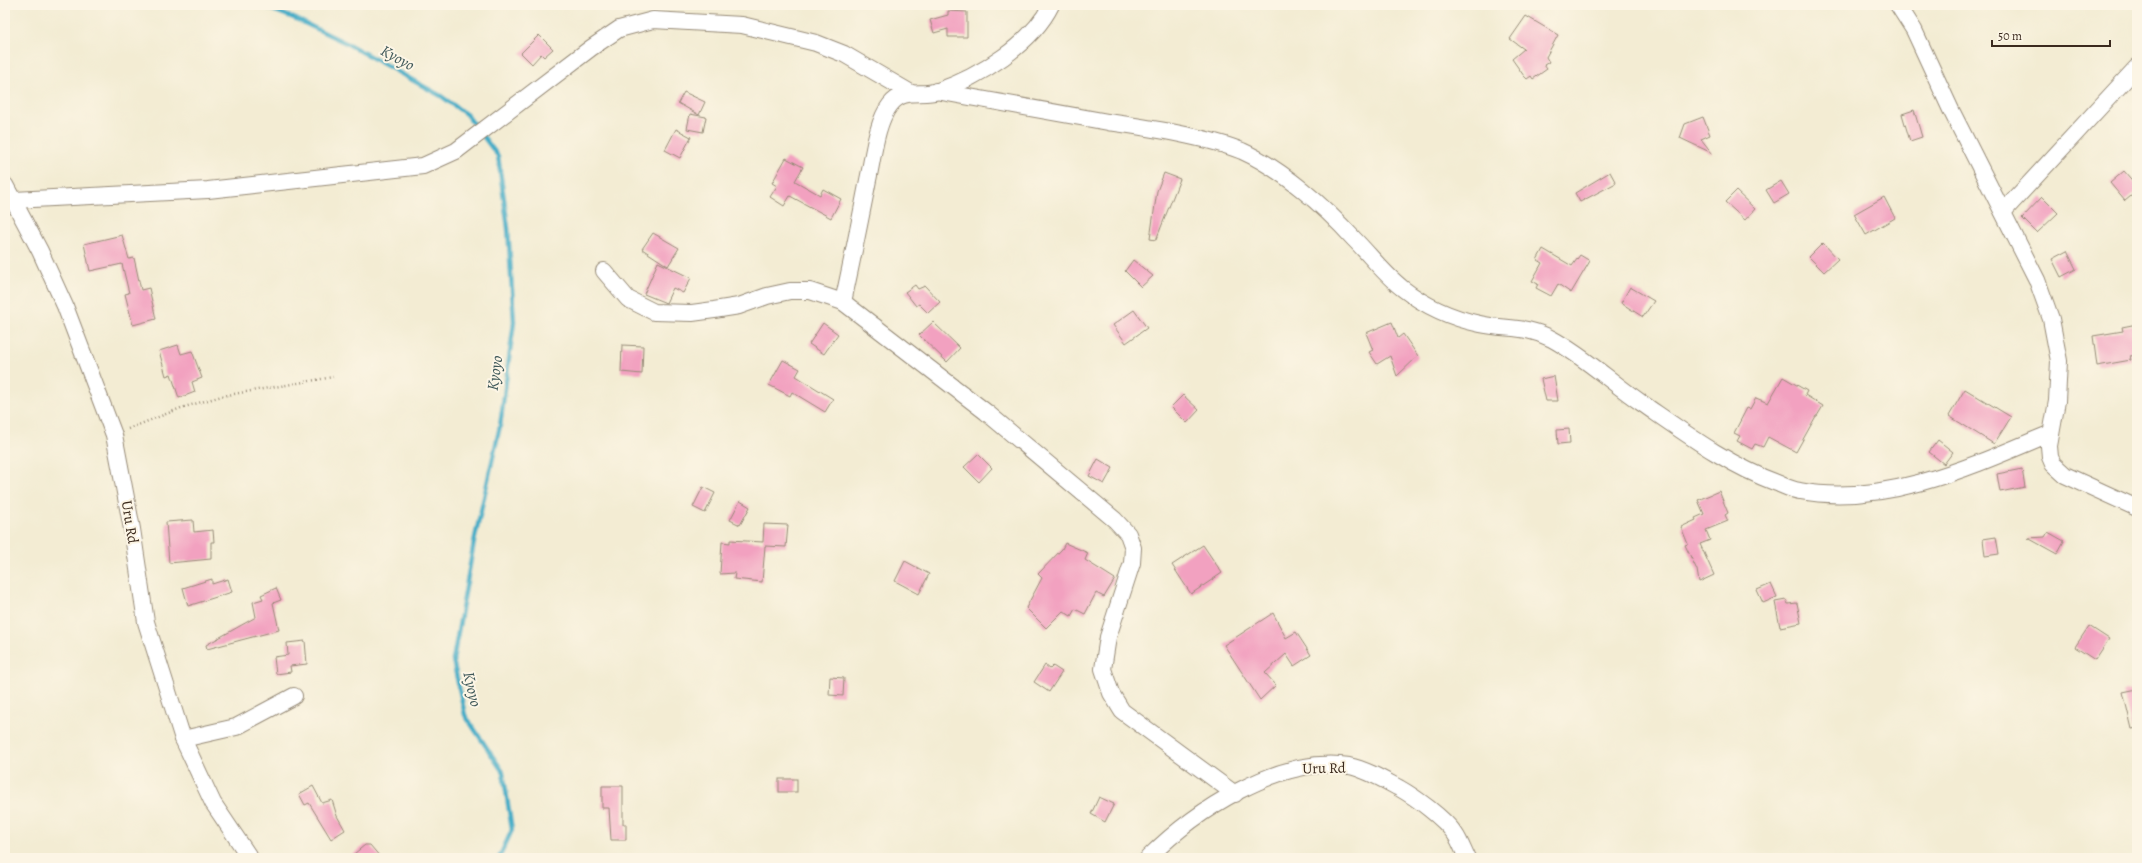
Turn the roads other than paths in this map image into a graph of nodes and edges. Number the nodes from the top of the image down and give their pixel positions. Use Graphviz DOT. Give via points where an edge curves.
graph roads {
  1 [pos="1051,5"];
  2 [pos="1898,5"];
  3 [pos="2137,67"];
  4 [pos="911,92"];
  5 [pos="936,92"];
  6 [pos="5,185"];
  7 [pos="14,200"];
  8 [pos="2003,212"];
  9 [pos="604,271"];
  10 [pos="843,302"];
  11 [pos="2051,433"];
  12 [pos="2137,508"];
  13 [pos="294,696"];
  14 [pos="183,739"];
  15 [pos="1235,794"];
  16 [pos="250,858"];
  17 [pos="1148,858"];
  18 [pos="1467,858"];
  1 -- 5 [label="street" via="1044,20 1025,41 996,62"];
  2 -- 8 [label="street" via="1914,30"];
  3 -- 8 [label="street"];
  4 -- 5 [label="street"];
  4 -- 7 [label="street" via="844,54 816,43 742,25 653,20 619,29 472,140 456,151 423,166 208,190"];
  4 -- 10 [label="street" via="890,105 878,135"];
  5 -- 11 [label="street" via="1142,127 1196,138 1241,151 1272,168 1314,200 1400,287 1426,304 1449,316 1483,325 1521,327 1546,336 1577,353 1639,402 1749,473 1798,491 1840,494 1898,488 1970,467"];
  6 -- 7 [label="street, Uru Rd"];
  7 -- 14 [label="street, Uru Rd" via="65,306 114,435 132,528 146,622"];
  8 -- 11 [label="street" via="2038,280 2051,319 2058,361 2057,401"];
  9 -- 10 [label="street" via="628,299 654,312 692,313 714,310 739,306 790,291 810,291"];
  10 -- 15 [label="street" via="986,412 1115,520 1128,534 1133,548 1132,563 1108,637 1103,669 1111,693 1122,711"];
  11 -- 12 [label="street" via="2050,457 2053,464 2065,474"];
  13 -- 14 [label="street" via="236,727"];
  14 -- 16 [label="street, Uru Rd" via="213,803"];
  15 -- 17 [label="street, Uru Rd" via="1207,810"];
  15 -- 18 [label="street, Uru Rd" via="1271,776 1307,766 1349,766 1417,798 1455,833"];
}
